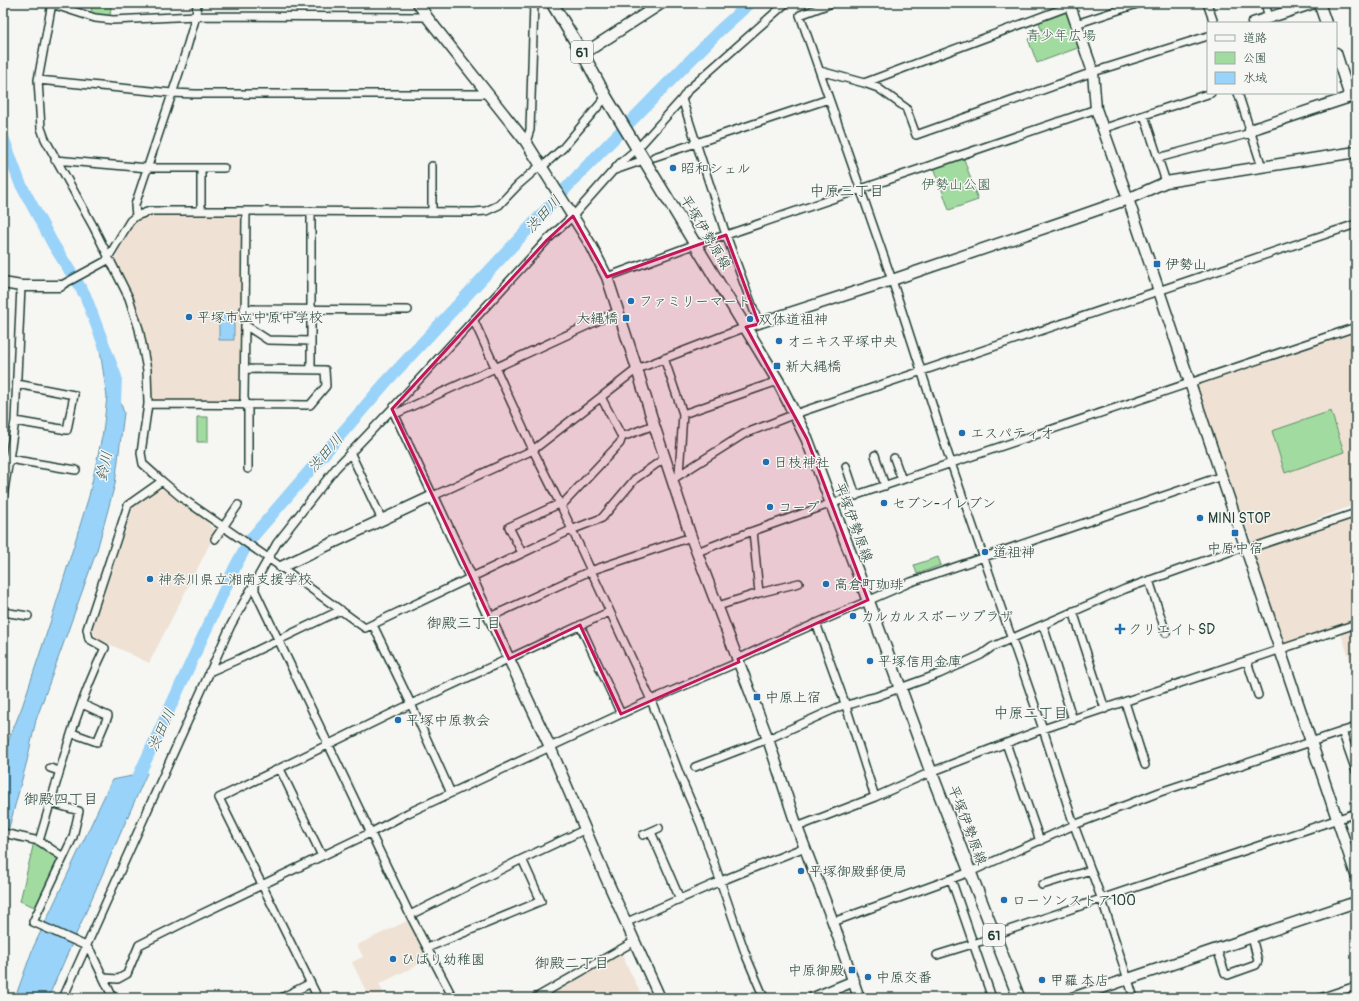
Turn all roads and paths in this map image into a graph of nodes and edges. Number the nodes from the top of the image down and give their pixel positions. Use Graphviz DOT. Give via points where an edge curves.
graph roads {
  1 [pos="197,3"];
  2 [pos="418,3"];
  3 [pos="534,3"];
  4 [pos="552,3"];
  5 [pos="661,3"];
  6 [pos="786,3"];
  7 [pos="832,3"];
  8 [pos="1140,3"];
  9 [pos="1207,3"];
  10 [pos="1264,3"];
  11 [pos="1314,3"];
  12 [pos="1319,3"];
  13 [pos="52,4"];
  14 [pos="1070,4"];
  15 [pos="196,16"];
  16 [pos="426,17"];
  17 [pos="1269,18"];
  18 [pos="1214,22"];
  19 [pos="1256,22"];
  20 [pos="1326,22"];
  21 [pos="1076,24"];
  22 [pos="1207,36"];
  23 [pos="583,54"];
  24 [pos="1337,56"];
  25 [pos="820,71"];
  26 [pos="1093,72"];
  27 [pos="38,80"];
  28 [pos="864,83"];
  29 [pos="172,93"];
  30 [pos="488,94"];
  31 [pos="1208,94"];
  32 [pos="1238,94"];
  33 [pos="1353,96"];
  34 [pos="829,98"];
  35 [pos="608,99"];
  36 [pos="682,99"];
  37 [pos="1096,109"];
  38 [pos="1144,115"];
  39 [pos="1102,129"];
  40 [pos="1250,132"];
  41 [pos="526,142"];
  42 [pos="696,144"];
  43 [pos="637,147"];
  44 [pos="1356,152"];
  45 [pos="654,157"];
  46 [pos="1158,158"];
  47 [pos="56,160"];
  48 [pos="638,162"];
  49 [pos="432,166"];
  50 [pos="542,167"];
  51 [pos="1262,167"];
  52 [pos="148,168"];
  53 [pos="201,168"];
  54 [pos="224,168"];
  55 [pos="615,170"];
  56 [pos="1166,182"];
  57 [pos="860,189"];
  58 [pos="1128,199"];
  59 [pos="246,210"];
  60 [pos="201,211"];
  61 [pos="311,211"];
  62 [pos="432,212"];
  63 [pos="572,215"];
  64 [pos="136,216"];
  65 [pos="1356,224"];
  66 [pos="726,235"];
  67 [pos="696,244"];
  68 [pos="107,259"];
  69 [pos="607,277"];
  70 [pos="892,280"];
  71 [pos="3,283"];
  72 [pos="21,286"];
  73 [pos="60,286"];
  74 [pos="1158,292"];
  75 [pos="244,309"];
  76 [pos="311,309"];
  77 [pos="408,310"];
  78 [pos="619,311"];
  79 [pos="474,321"];
  80 [pos="759,324"];
  81 [pos="245,325"];
  82 [pos="1356,327"];
  83 [pos="746,328"];
  84 [pos="311,340"];
  85 [pos="664,358"];
  86 [pos="496,368"];
  87 [pos="245,369"];
  88 [pos="311,369"];
  89 [pos="637,369"];
  90 [pos="922,372"];
  91 [pos="778,381"];
  92 [pos="1189,382"];
  93 [pos="17,384"];
  94 [pos="601,397"];
  95 [pos="148,404"];
  96 [pos="246,404"];
  97 [pos="393,412"];
  98 [pos="684,414"];
  99 [pos="795,414"];
  100 [pos="15,421"];
  101 [pos="654,425"];
  102 [pos="622,437"];
  103 [pos="533,450"];
  104 [pos="350,452"];
  105 [pos="875,455"];
  106 [pos="665,458"];
  107 [pos="894,458"];
  108 [pos="6,459"];
  109 [pos="951,463"];
  110 [pos="846,466"];
  111 [pos="248,469"];
  112 [pos="76,470"];
  113 [pos="676,476"];
  114 [pos="1222,476"];
  115 [pos="902,480"];
  116 [pos="162,481"];
  117 [pos="886,486"];
  118 [pos="433,496"];
  119 [pos="856,496"];
  120 [pos="3,497"];
  121 [pos="831,504"];
  122 [pos="238,505"];
  123 [pos="560,505"];
  124 [pos="1356,513"];
  125 [pos="382,520"];
  126 [pos="224,528"];
  127 [pos="572,530"];
  128 [pos="753,531"];
  129 [pos="692,537"];
  130 [pos="215,539"];
  131 [pos="1246,549"];
  132 [pos="697,552"];
  133 [pos="522,553"];
  134 [pos="984,557"];
  135 [pos="268,558"];
  136 [pos="282,567"];
  137 [pos="590,571"];
  138 [pos="472,577"];
  139 [pos="1149,580"];
  140 [pos="255,581"];
  141 [pos="799,583"];
  142 [pos="759,593"];
  143 [pos="868,600"];
  144 [pos="718,606"];
  145 [pos="341,610"];
  146 [pos="1073,611"];
  147 [pos="3,612"];
  148 [pos="609,612"];
  149 [pos="28,616"];
  150 [pos="490,617"];
  151 [pos="816,623"];
  152 [pos="373,624"];
  153 [pos="1356,624"];
  154 [pos="580,625"];
  155 [pos="1043,625"];
  156 [pos="1166,633"];
  157 [pos="1012,639"];
  158 [pos="279,640"];
  159 [pos="1281,650"];
  160 [pos="509,659"];
  161 [pos="738,660"];
  162 [pos="1246,661"];
  163 [pos="209,672"];
  164 [pos="900,688"];
  165 [pos="1258,696"];
  166 [pos="651,700"];
  167 [pos="1125,702"];
  168 [pos="82,704"];
  169 [pos="411,704"];
  170 [pos="846,706"];
  171 [pos="1105,709"];
  172 [pos="621,714"];
  173 [pos="1073,720"];
  174 [pos="1356,727"];
  175 [pos="1043,729"];
  176 [pos="1342,731"];
  177 [pos="72,733"];
  178 [pos="768,739"];
  179 [pos="1312,741"];
  180 [pos="1006,743"];
  181 [pos="329,744"];
  182 [pos="550,747"];
  183 [pos="1145,765"];
  184 [pos="695,767"];
  185 [pos="50,768"];
  186 [pos="280,769"];
  187 [pos="59,771"];
  188 [pos="1356,771"];
  189 [pos="931,772"];
  190 [pos="451,793"];
  191 [pos="875,797"];
  192 [pos="51,803"];
  193 [pos="1356,813"];
  194 [pos="1337,819"];
  195 [pos="1074,825"];
  196 [pos="797,827"];
  197 [pos="659,828"];
  198 [pos="586,829"];
  199 [pos="372,832"];
  200 [pos="651,832"];
  201 [pos="3,833"];
  202 [pos="643,835"];
  203 [pos="40,840"];
  204 [pos="1040,841"];
  205 [pos="805,847"];
  206 [pos="322,856"];
  207 [pos="63,857"];
  208 [pos="522,859"];
  209 [pos="1091,870"];
  210 [pos="970,872"];
  211 [pos="1356,875"];
  212 [pos="951,879"];
  213 [pos="721,881"];
  214 [pos="263,885"];
  215 [pos="1042,885"];
  216 [pos="680,899"];
  217 [pos="1102,900"];
  218 [pos="1356,902"];
  219 [pos="410,915"];
  220 [pos="627,922"];
  221 [pos="833,922"];
  222 [pos="995,936"];
  223 [pos="1252,937"];
  224 [pos="635,941"];
  225 [pos="973,944"];
  226 [pos="86,946"];
  227 [pos="427,948"];
  228 [pos="1217,949"];
  229 [pos="937,955"];
  230 [pos="104,978"];
  231 [pos="1128,979"];
  232 [pos="854,981"];
  233 [pos="311,983"];
  234 [pos="1356,986"];
  235 [pos="63,998"];
  236 [pos="113,998"];
  237 [pos="281,998"];
  238 [pos="318,998"];
  239 [pos="453,998"];
  240 [pos="535,998"];
  241 [pos="660,998"];
  242 [pos="764,998"];
  243 [pos="813,998"];
  244 [pos="859,998"];
  245 [pos="992,998"];
  246 [pos="1019,998"];
  247 [pos="1072,998"];
  248 [pos="1134,998"];
  249 [pos="1320,998"];
  1 -- 15 [label="street"];
  2 -- 16 [label="street"];
  3 -- 41 [label="street" via="530,130"];
  4 -- 23 [label="main road, 平塚伊勢原線 / 61"];
  5 -- 23 [label="street"];
  6 -- 36 [label="street" via="688,90"];
  7 -- 25 [label="street" via="800,15"];
  8 -- 21 [label="street"];
  9 -- 18 [label="street"];
  10 -- 17 [label="street"];
  11 -- 17 [label="street"];
  12 -- 20 [label="street"];
  13 -- 15 [label="street" via="94,18 113,20"];
  13 -- 27 [label="street"];
  14 -- 21 [label="street"];
  14 -- 28 [label="street"];
  15 -- 16 [label="street"];
  15 -- 29 [label="street"];
  16 -- 30 [label="street"];
  17 -- 19 [label="street"];
  21 -- 26 [label="street"];
  22 -- 26 [label="street"];
  23 -- 35 [label="main road, 平塚伊勢原線 / 61"];
  24 -- 33 [label="street"];
  25 -- 28 [label="street"];
  25 -- 34 [label="street"];
  26 -- 28 [label="street" via="916,135 906,108 878,88"];
  26 -- 37 [label="street"];
  27 -- 29 [label="street"];
  27 -- 47 [label="street" via="44,140"];
  29 -- 30 [label="street"];
  29 -- 52 [label="street"];
  30 -- 41 [label="street"];
  31 -- 38 [label="street"];
  32 -- 40 [label="street"];
  33 -- 40 [label="street"];
  34 -- 42 [label="street"];
  34 -- 57 [label="street"];
  35 -- 43 [label="main road, 平塚伊勢原線 / 61"];
  35 -- 50 [label="street"];
  36 -- 42 [label="street"];
  36 -- 43 [label="street"];
  37 -- 39 [label="street"];
  37 -- 57 [label="street"];
  38 -- 39 [label="street"];
  38 -- 46 [label="street"];
  39 -- 58 [label="street"];
  40 -- 46 [label="street"];
  40 -- 51 [label="street"];
  41 -- 50 [label="street"];
  42 -- 45 [label="street"];
  42 -- 66 [label="street"];
  43 -- 55 [label="street"];
  43 -- 67 [label="main road, 平塚伊勢原線 / 61"];
  44 -- 51 [label="street"];
  46 -- 56 [label="street"];
  47 -- 52 [label="street"];
  47 -- 68 [label="street" via="93,226"];
  48 -- 55 [label="street"];
  49 -- 62 [label="street"];
  50 -- 62 [label="street" via="518,185 499,205 486,211"];
  50 -- 63 [label="street"];
  51 -- 56 [label="street"];
  52 -- 53 [label="street"];
  52 -- 64 [label="street" via="135,205"];
  53 -- 54 [label="street"];
  53 -- 60 [label="street"];
  55 -- 63 [label="street"];
  56 -- 58 [label="street"];
  57 -- 66 [label="street"];
  57 -- 70 [label="street"];
  58 -- 70 [label="street"];
  58 -- 74 [label="street"];
  59 -- 60 [label="street"];
  59 -- 61 [label="street"];
  59 -- 75 [label="street"];
  60 -- 64 [label="street" via="150,211"];
  61 -- 62 [label="street"];
  61 -- 76 [label="street"];
  63 -- 69 [label="street"];
  63 -- 79 [label="street"];
  64 -- 68 [label="street" via="130,221"];
  65 -- 74 [label="street"];
  66 -- 67 [label="street"];
  66 -- 80 [label="street"];
  67 -- 69 [label="street"];
  67 -- 83 [label="main road, 平塚伊勢原線 / 61"];
  68 -- 73 [label="street"];
  68 -- 95 [label="street" via="128,298 139,330 147,370"];
  69 -- 78 [label="street"];
  70 -- 80 [label="street"];
  70 -- 90 [label="street"];
  71 -- 72 [label="street"];
  72 -- 73 [label="street"];
  72 -- 93 [label="street"];
  74 -- 90 [label="street"];
  74 -- 92 [label="street"];
  75 -- 76 [label="street"];
  75 -- 81 [label="street"];
  76 -- 77 [label="street"];
  76 -- 84 [label="street"];
  78 -- 86 [label="street"];
  78 -- 89 [label="street"];
  79 -- 86 [label="street"];
  79 -- 97 [label="street"];
  80 -- 83 [label="street"];
  81 -- 84 [label="street" via="268,340"];
  81 -- 87 [label="street"];
  82 -- 92 [label="street"];
  83 -- 85 [label="street"];
  83 -- 91 [label="main road, 平塚伊勢原線 / 61"];
  84 -- 88 [label="street"];
  85 -- 89 [label="street"];
  85 -- 98 [label="street"];
  86 -- 97 [label="street"];
  86 -- 103 [label="street"];
  87 -- 88 [label="street"];
  87 -- 96 [label="street"];
  88 -- 96 [label="street" via="325,370 326,386 310,405"];
  89 -- 94 [label="street"];
  89 -- 101 [label="street"];
  90 -- 99 [label="street"];
  90 -- 109 [label="street"];
  91 -- 98 [label="street"];
  91 -- 99 [label="main road, 平塚伊勢原線 / 61"];
  92 -- 109 [label="street"];
  92 -- 114 [label="street"];
  93 -- 100 [label="street"];
  93 -- 100 [label="street" via="74,395 67,430"];
  94 -- 102 [label="street"];
  94 -- 103 [label="street"];
  95 -- 96 [label="street"];
  95 -- 116 [label="street" via="141,453 143,464"];
  96 -- 111 [label="street"];
  97 -- 104 [label="street"];
  97 -- 118 [label="street"];
  98 -- 113 [label="street"];
  99 -- 113 [label="street" via="744,434"];
  99 -- 121 [label="main road, 平塚伊勢原線 / 61"];
  100 -- 108 [label="street"];
  101 -- 102 [label="street"];
  101 -- 106 [label="street"];
  102 -- 123 [label="street" via="620,443"];
  103 -- 118 [label="street"];
  103 -- 123 [label="street"];
  104 -- 125 [label="street"];
  104 -- 135 [label="street" via="277,543"];
  105 -- 117 [label="street"];
  106 -- 113 [label="street"];
  106 -- 127 [label="street" via="635,479 602,518"];
  107 -- 115 [label="street"];
  108 -- 112 [label="street"];
  108 -- 120 [label="street"];
  109 -- 115 [label="street"];
  109 -- 134 [label="street"];
  110 -- 119 [label="street"];
  113 -- 129 [label="street"];
  114 -- 131 [label="street"];
  114 -- 134 [label="street"];
  115 -- 117 [label="street"];
  116 -- 126 [label="street"];
  116 -- 168 [label="street" via="128,505 87,629 89,639 105,648"];
  117 -- 119 [label="street"];
  118 -- 125 [label="street"];
  118 -- 138 [label="street"];
  119 -- 121 [label="street"];
  121 -- 128 [label="street"];
  121 -- 143 [label="main road, 平塚伊勢原線 / 61"];
  122 -- 126 [label="street"];
  123 -- 127 [label="street"];
  123 -- 133 [label="street" via="509,527"];
  124 -- 131 [label="street"];
  125 -- 136 [label="street"];
  126 -- 130 [label="street"];
  126 -- 135 [label="street"];
  127 -- 133 [label="street"];
  127 -- 137 [label="street"];
  128 -- 132 [label="street"];
  128 -- 142 [label="street"];
  129 -- 132 [label="street"];
  129 -- 137 [label="street"];
  131 -- 139 [label="street" via="1240,548"];
  131 -- 159 [label="street"];
  132 -- 144 [label="street"];
  133 -- 138 [label="street"];
  134 -- 143 [label="street"];
  134 -- 157 [label="street"];
  135 -- 136 [label="street"];
  135 -- 140 [label="street"];
  136 -- 145 [label="street"];
  137 -- 148 [label="street"];
  137 -- 150 [label="street"];
  138 -- 150 [label="street"];
  138 -- 152 [label="street"];
  139 -- 146 [label="street"];
  139 -- 156 [label="street"];
  140 -- 158 [label="street" via="256,591"];
  140 -- 163 [label="street" via="231,624"];
  141 -- 142 [label="street"];
  142 -- 144 [label="street"];
  143 -- 151 [label="street"];
  143 -- 164 [label="main road, 平塚伊勢原線 / 61"];
  144 -- 161 [label="street"];
  145 -- 152 [label="street" via="365,628"];
  145 -- 158 [label="street"];
  146 -- 155 [label="street"];
  146 -- 171 [label="street"];
  147 -- 149 [label="street"];
  148 -- 154 [label="street"];
  148 -- 166 [label="street"];
  150 -- 160 [label="street"];
  151 -- 161 [label="street"];
  151 -- 170 [label="street"];
  152 -- 169 [label="street"];
  153 -- 159 [label="street"];
  154 -- 160 [label="street"];
  154 -- 172 [label="street"];
  155 -- 157 [label="street"];
  155 -- 173 [label="street"];
  157 -- 164 [label="street" via="939,674"];
  157 -- 175 [label="street"];
  158 -- 163 [label="street"];
  158 -- 181 [label="street"];
  159 -- 162 [label="street"];
  159 -- 179 [label="street"];
  160 -- 169 [label="street"];
  160 -- 182 [label="street"];
  161 -- 166 [label="street"];
  161 -- 178 [label="street"];
  162 -- 165 [label="street"];
  162 -- 167 [label="street"];
  163 -- 226 [label="street"];
  164 -- 170 [label="street"];
  164 -- 189 [label="main road, 平塚伊勢原線 / 61"];
  166 -- 172 [label="street"];
  166 -- 213 [label="street"];
  167 -- 171 [label="street"];
  167 -- 183 [label="street"];
  168 -- 177 [label="street"];
  168 -- 177 [label="street" via="108,716 97,742"];
  169 -- 181 [label="street"];
  169 -- 190 [label="street"];
  170 -- 178 [label="street"];
  170 -- 191 [label="street"];
  171 -- 173 [label="street"];
  172 -- 182 [label="street"];
  173 -- 175 [label="street"];
  174 -- 176 [label="street"];
  175 -- 180 [label="street"];
  175 -- 195 [label="street"];
  176 -- 179 [label="street"];
  176 -- 188 [label="street"];
  177 -- 187 [label="street"];
  178 -- 184 [label="street"];
  178 -- 196 [label="street"];
  179 -- 194 [label="street"];
  179 -- 195 [label="street" via="1160,792"];
  180 -- 189 [label="street"];
  180 -- 204 [label="street"];
  181 -- 186 [label="street"];
  181 -- 199 [label="street"];
  182 -- 190 [label="street"];
  182 -- 198 [label="street"];
  185 -- 187 [label="street"];
  186 -- 206 [label="street"];
  186 -- 214 [label="street" via="220,798"];
  187 -- 192 [label="street"];
  189 -- 191 [label="street"];
  189 -- 210 [label="main road, 平塚伊勢原線 / 61"];
  190 -- 199 [label="street"];
  191 -- 196 [label="street"];
  192 -- 203 [label="street"];
  192 -- 207 [label="street" via="79,811 73,837"];
  193 -- 194 [label="street"];
  194 -- 211 [label="street"];
  194 -- 217 [label="street"];
  195 -- 204 [label="street"];
  195 -- 209 [label="street"];
  196 -- 205 [label="street"];
  197 -- 200 [label="street"];
  198 -- 208 [label="street"];
  198 -- 220 [label="street"];
  199 -- 206 [label="street"];
  199 -- 219 [label="street"];
  200 -- 202 [label="street"];
  200 -- 216 [label="street"];
  201 -- 203 [label="street"];
  203 -- 207 [label="street"];
  204 -- 210 [label="street"];
  205 -- 213 [label="street"];
  205 -- 221 [label="street"];
  206 -- 214 [label="street"];
  207 -- 226 [label="street" via="33,922"];
  208 -- 219 [label="street"];
  208 -- 227 [label="street" via="540,901"];
  209 -- 215 [label="street"];
  209 -- 217 [label="street"];
  210 -- 212 [label="street"];
  210 -- 222 [label="main road, 平塚伊勢原線 / 61"];
  212 -- 221 [label="street"];
  212 -- 225 [label="street"];
  213 -- 216 [label="street"];
  213 -- 242 [label="street" via="747,958"];
  214 -- 230 [label="street" via="139,945 127,974 118,980"];
  214 -- 233 [label="street"];
  216 -- 220 [label="street"];
  217 -- 222 [label="street"];
  217 -- 231 [label="street"];
  218 -- 223 [label="street"];
  219 -- 227 [label="street"];
  220 -- 224 [label="street"];
  221 -- 232 [label="street"];
  222 -- 225 [label="street"];
  222 -- 246 [label="main road, 平塚伊勢原線 / 61"];
  223 -- 228 [label="street"];
  223 -- 228 [label="street" via="1258,961 1256,965 1242,970 1225,973"];
  224 -- 240 [label="street"];
  224 -- 241 [label="street"];
  225 -- 229 [label="street"];
  225 -- 245 [label="street"];
  226 -- 230 [label="street"];
  226 -- 235 [label="street"];
  227 -- 239 [label="street"];
  228 -- 231 [label="street"];
  230 -- 236 [label="street"];
  231 -- 247 [label="street"];
  231 -- 248 [label="street"];
  232 -- 243 [label="street"];
  232 -- 244 [label="street"];
  233 -- 237 [label="street"];
  233 -- 238 [label="street"];
  234 -- 249 [label="street"];
}
